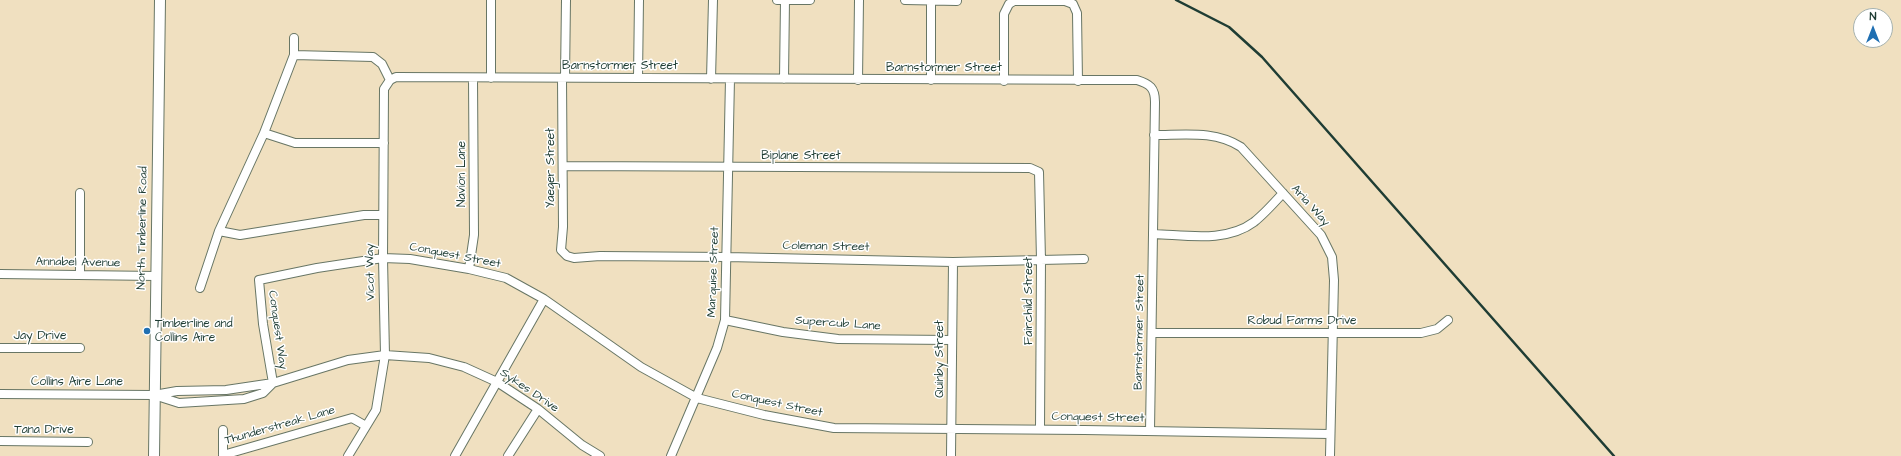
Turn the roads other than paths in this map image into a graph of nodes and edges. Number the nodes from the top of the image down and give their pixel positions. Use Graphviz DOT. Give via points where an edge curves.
graph roads {
  1 [pos="160,0"];
  2 [pos="491,0"];
  3 [pos="566,0"];
  4 [pos="639,0"];
  5 [pos="713,0"];
  6 [pos="777,0"];
  7 [pos="785,0"];
  8 [pos="810,0"];
  9 [pos="859,0"];
  10 [pos="905,0"];
  11 [pos="931,0"];
  12 [pos="957,1"];
  13 [pos="294,38"];
  14 [pos="294,55"];
  15 [pos="473,78"];
  16 [pos="490,78"];
  17 [pos="564,78"];
  18 [pos="638,78"];
  19 [pos="711,79"];
  20 [pos="730,79"];
  21 [pos="784,79"];
  22 [pos="390,80"];
  23 [pos="858,80"];
  24 [pos="931,80"];
  25 [pos="1004,81"];
  26 [pos="1078,81"];
  27 [pos="264,133"];
  28 [pos="1154,135"];
  29 [pos="384,143"];
  30 [pos="563,166"];
  31 [pos="729,168"];
  32 [pos="1039,172"];
  33 [pos="80,193"];
  34 [pos="1283,194"];
  35 [pos="383,215"];
  36 [pos="219,230"];
  37 [pos="1154,234"];
  38 [pos="567,256"];
  39 [pos="726,257"];
  40 [pos="383,258"];
  41 [pos="1084,259"];
  42 [pos="1041,260"];
  43 [pos="953,262"];
  44 [pos="469,269"];
  45 [pos="0,274"];
  46 [pos="80,275"];
  47 [pos="156,276"];
  48 [pos="259,280"];
  49 [pos="200,288"];
  50 [pos="544,299"];
  51 [pos="725,320"];
  52 [pos="1448,320"];
  53 [pos="1152,333"];
  54 [pos="1332,333"];
  55 [pos="952,340"];
  56 [pos="0,348"];
  57 [pos="80,348"];
  58 [pos="385,355"];
  59 [pos="497,382"];
  60 [pos="273,383"];
  61 [pos="0,394"];
  62 [pos="154,395"];
  63 [pos="697,398"];
  64 [pos="538,409"];
  65 [pos="366,426"];
  66 [pos="951,429"];
  67 [pos="1040,429"];
  68 [pos="223,430"];
  69 [pos="1150,431"];
  70 [pos="1330,434"];
  71 [pos="0,441"];
  72 [pos="88,442"];
  73 [pos="154,456"];
  74 [pos="223,456"];
  75 [pos="348,456"];
  76 [pos="455,456"];
  77 [pos="508,456"];
  78 [pos="600,456"];
  79 [pos="672,456"];
  80 [pos="951,456"];
  81 [pos="1330,456"];
  1 -- 47 [label="main road, North Timberline Road"];
  2 -- 16 [label="street"];
  3 -- 17 [label="street, Yaeger Street"];
  4 -- 18 [label="street"];
  5 -- 19 [label="street"];
  6 -- 7 [label="street"];
  7 -- 8 [label="street"];
  7 -- 21 [label="street"];
  9 -- 23 [label="street"];
  10 -- 11 [label="street"];
  11 -- 12 [label="street"];
  11 -- 24 [label="street"];
  13 -- 14 [label="street"];
  14 -- 22 [label="street" via="373,57 382,64"];
  14 -- 27 [label="street"];
  15 -- 16 [label="street, Barnstormer Street"];
  15 -- 22 [label="street, Barnstormer Street" via="396,77"];
  15 -- 44 [label="street, Navion Lane" via="474,235"];
  16 -- 17 [label="street, Barnstormer Street"];
  17 -- 18 [label="street, Barnstormer Street"];
  17 -- 30 [label="street, Yaeger Street"];
  18 -- 19 [label="street, Barnstormer Street"];
  19 -- 20 [label="street, Barnstormer Street"];
  20 -- 21 [label="street, Barnstormer Street"];
  20 -- 31 [label="street, Marquise Street"];
  21 -- 23 [label="street, Barnstormer Street"];
  22 -- 29 [label="street, Vicot Way" via="384,89"];
  23 -- 24 [label="street, Barnstormer Street"];
  24 -- 25 [label="street, Barnstormer Street"];
  25 -- 26 [label="street, Barnstormer Street"];
  25 -- 26 [label="street" via="1004,14 1009,4 1014,1 1065,1 1073,4 1077,12"];
  26 -- 28 [label="street, Barnstormer Street" via="1137,80 1151,86 1155,93"];
  27 -- 29 [label="street" via="296,143"];
  27 -- 36 [label="street"];
  28 -- 34 [label="street, Aria Way" via="1214,135 1226,138 1241,147"];
  28 -- 37 [label="street, Barnstormer Street"];
  29 -- 35 [label="street, Vicot Way"];
  30 -- 31 [label="street, Biplane Street"];
  30 -- 38 [label="street, Yaeger Street" via="561,250"];
  31 -- 32 [label="street, Biplane Street" via="1030,168"];
  31 -- 39 [label="street, Marquise Street"];
  32 -- 42 [label="street, Fairchild Street"];
  33 -- 46 [label="street"];
  34 -- 37 [label="street" via="1254,222 1232,232 1213,236"];
  34 -- 54 [label="street, Aria Way" via="1321,235 1332,257"];
  35 -- 36 [label="street" via="364,215 240,235"];
  35 -- 40 [label="street, Vicot Way"];
  36 -- 49 [label="street"];
  37 -- 53 [label="street, Barnstormer Street"];
  38 -- 39 [label="street, Coleman Street"];
  39 -- 43 [label="street, Coleman Street"];
  39 -- 51 [label="street, Marquise Street"];
  40 -- 44 [label="street, Conquest Street" via="410,259"];
  40 -- 48 [label="street, Conquest Street"];
  40 -- 58 [label="street, Vicot Way"];
  41 -- 42 [label="street, Coleman Street"];
  42 -- 43 [label="street, Coleman Street"];
  42 -- 67 [label="street, Fairchild Street"];
  43 -- 55 [label="street, Quinby Street"];
  44 -- 50 [label="street, Conquest Street" via="506,278"];
  45 -- 46 [label="street, Annabel Avenue"];
  46 -- 47 [label="street, Annabel Avenue"];
  47 -- 62 [label="main road, North Timberline Road"];
  48 -- 60 [label="street, Conquest Way"];
  50 -- 59 [label="street"];
  50 -- 63 [label="street, Conquest Street" via="641,367"];
  51 -- 55 [label="street, Supercub Lane" via="783,332 838,339"];
  51 -- 63 [label="street, Marquise Street"];
  52 -- 54 [label="street, Robud Farms Drive" via="1437,329 1420,333"];
  53 -- 54 [label="street, Robud Farms Drive"];
  53 -- 69 [label="street, Barnstormer Street"];
  54 -- 70 [label="street, Aria Way"];
  55 -- 66 [label="street, Quinby Street"];
  56 -- 57 [label="street, Jay Drive"];
  58 -- 59 [label="street, Sykes Drive" via="430,358 464,367"];
  58 -- 60 [label="street, Sykes Drive" via="348,360"];
  58 -- 65 [label="street, Vicot Way" via="376,410"];
  59 -- 64 [label="street, Sykes Drive"];
  59 -- 76 [label="street"];
  60 -- 62 [label="street" via="226,390 177,391"];
  60 -- 62 [label="street" via="263,393 244,399 179,403"];
  61 -- 62 [label="street, Collins Aire Lane"];
  62 -- 73 [label="main road, North Timberline Road"];
  63 -- 66 [label="street, Conquest Street" via="764,415 834,428"];
  63 -- 79 [label="street, Marquise Street"];
  64 -- 77 [label="street"];
  64 -- 78 [label="street, Sykes Drive" via="582,445"];
  65 -- 74 [label="street, Thunderstreak Lane" via="352,418"];
  65 -- 75 [label="street, Vicot Way"];
  66 -- 67 [label="street, Conquest Street"];
  66 -- 80 [label="street, Quinby Street"];
  67 -- 69 [label="street, Conquest Street"];
  68 -- 74 [label="street"];
  69 -- 70 [label="street, Conquest Street"];
  70 -- 81 [label="street, Aria Way"];
  71 -- 72 [label="street, Tana Drive"];
}
